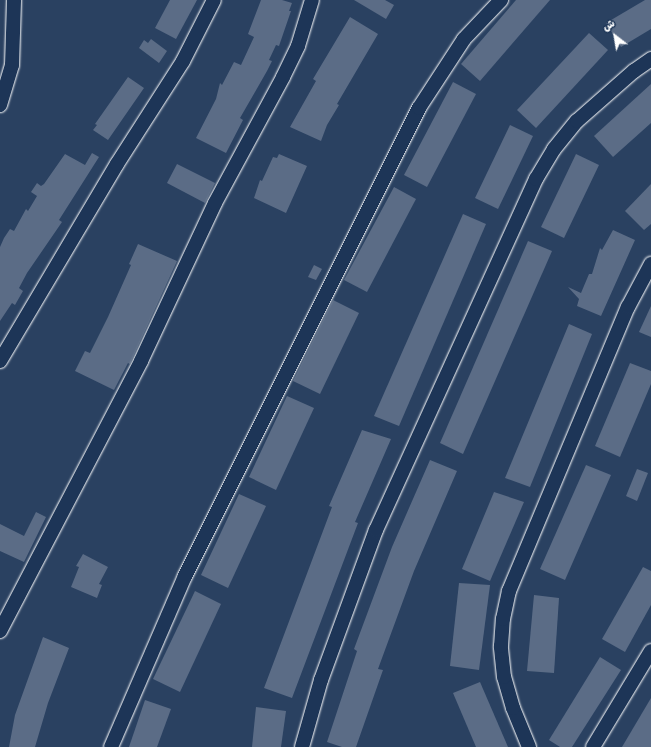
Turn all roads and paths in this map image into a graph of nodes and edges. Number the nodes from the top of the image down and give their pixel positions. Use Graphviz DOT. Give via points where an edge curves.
graph roads {
  1 [pos="14,0"];
  2 [pos="214,0"];
  3 [pos="312,0"];
  4 [pos="501,0"];
  5 [pos="651,59"];
  6 [pos="0,105"];
  7 [pos="651,264"];
  8 [pos="0,361"];
  9 [pos="0,631"];
  10 [pos="651,652"];
  11 [pos="111,747"];
  12 [pos="302,747"];
  13 [pos="529,747"];
  14 [pos="593,747"];
  1 -- 6 [label="street" via="12,65"];
  2 -- 8 [label="street" via="184,61 117,164"];
  3 -- 9 [label="street" via="298,46 283,77 215,203 141,361"];
  4 -- 11 [label="street" via="464,39 418,108 185,576"];
  5 -- 12 [label="street" via="610,90 565,134 532,186 376,530 323,674"];
  7 -- 13 [label="street" via="628,307 509,591 501,646 504,677"];
  10 -- 14 [label="street"];
}
